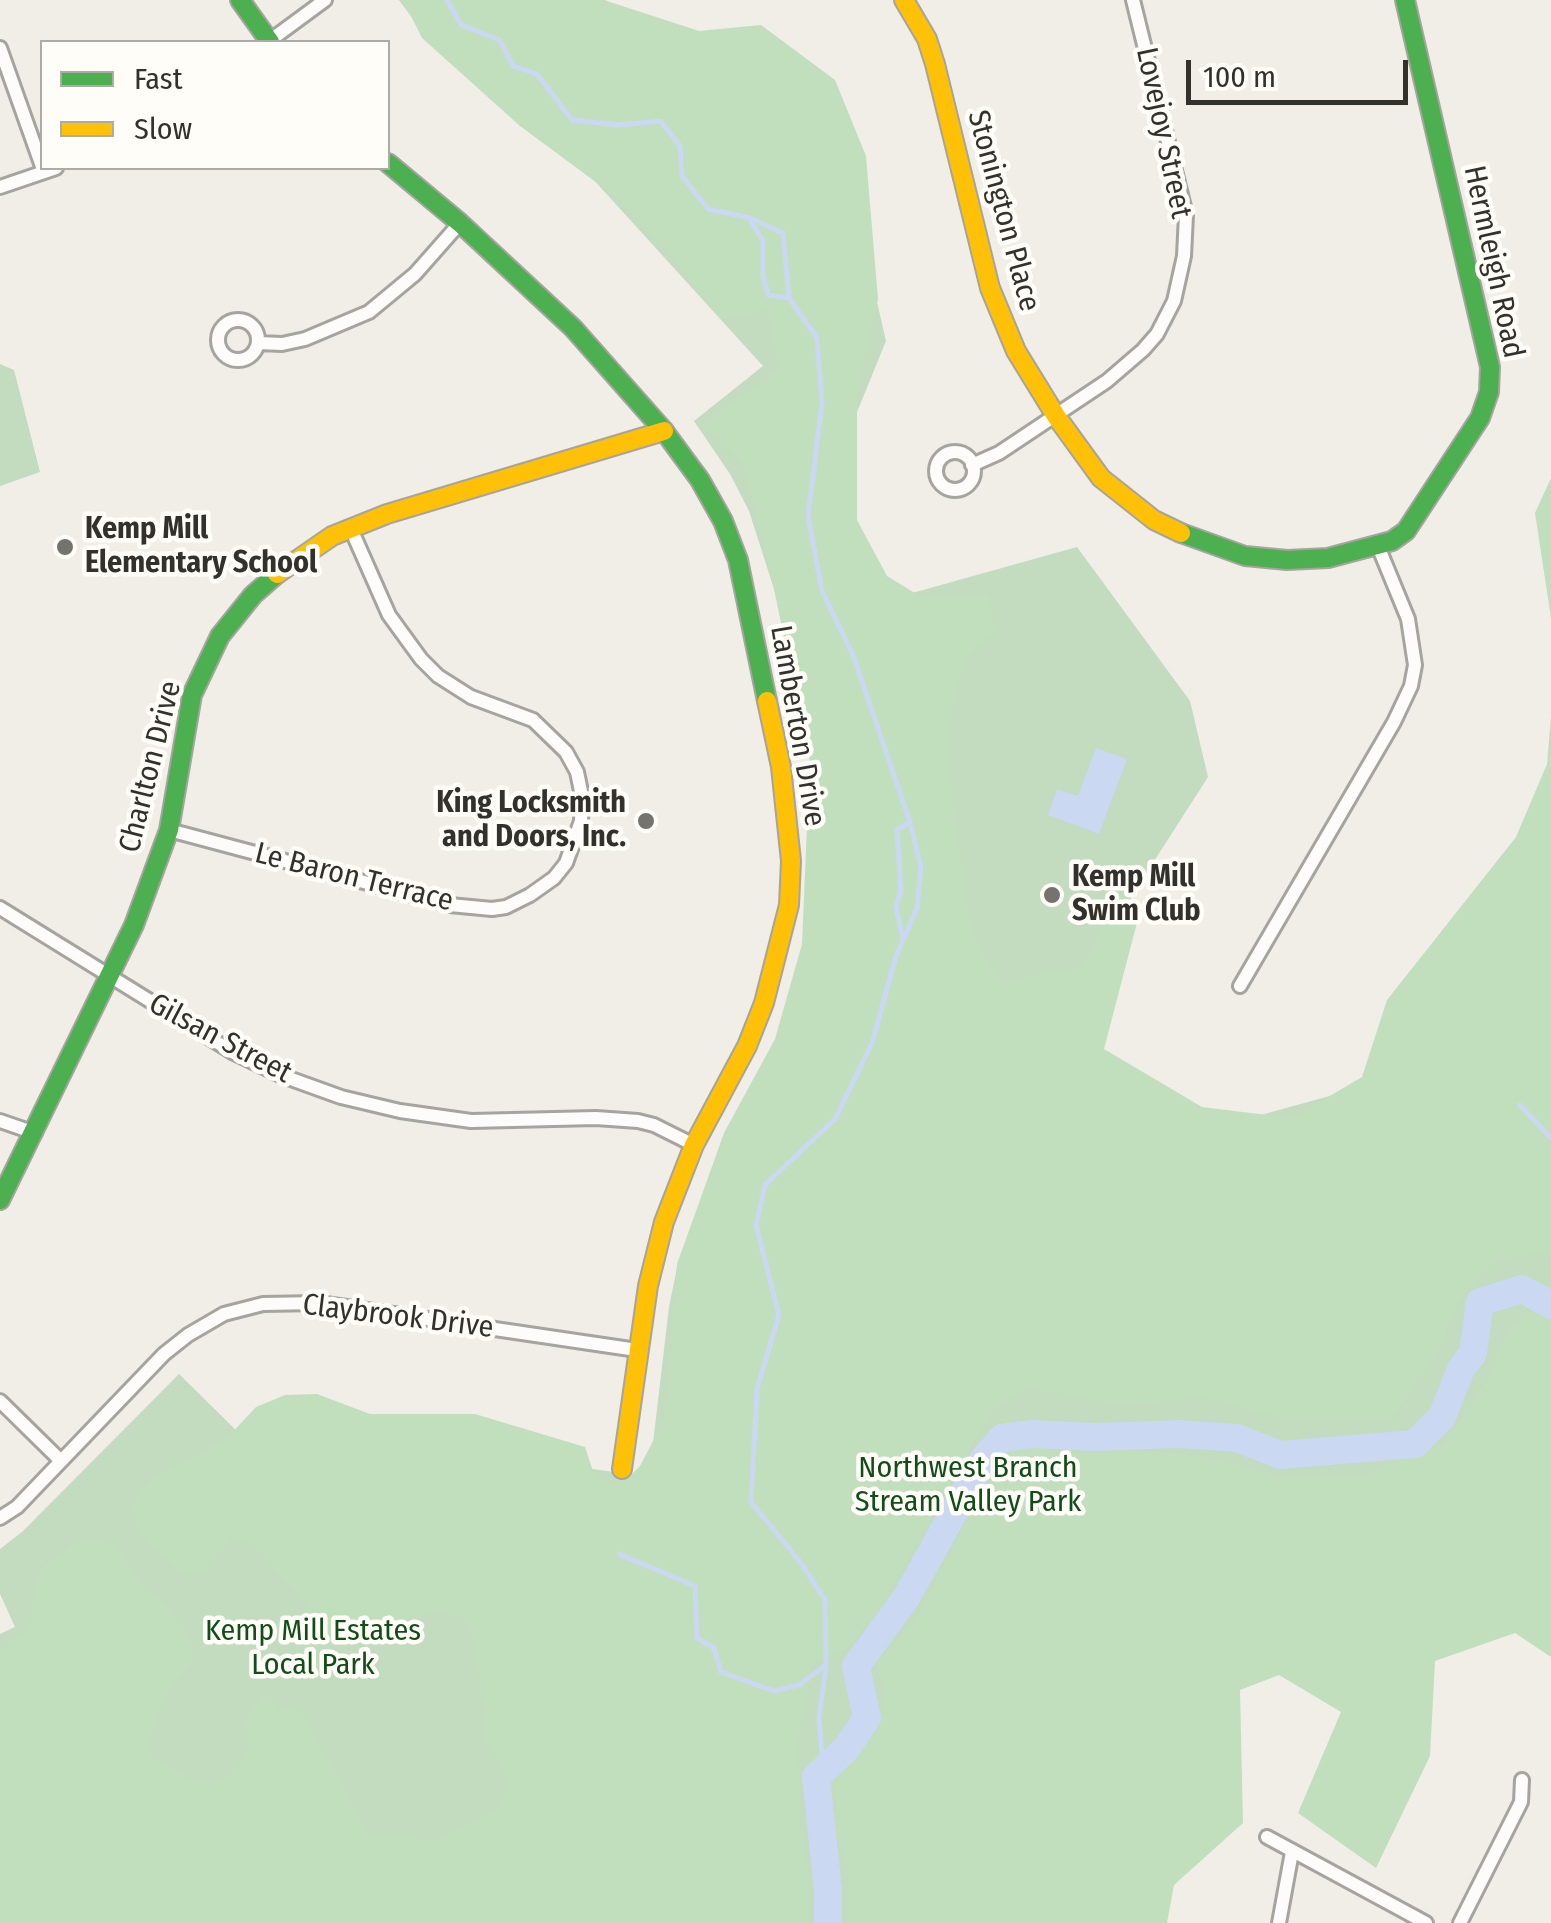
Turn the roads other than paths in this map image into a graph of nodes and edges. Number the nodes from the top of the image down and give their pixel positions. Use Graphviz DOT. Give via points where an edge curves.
graph roads {
  1 [pos="240,0"];
  2 [pos="325,0"];
  3 [pos="904,0"];
  4 [pos="1134,0"];
  5 [pos="1405,0"];
  6 [pos="268,40"];
  7 [pos="272,40"];
  8 [pos="0,48"];
  9 [pos="40,146"];
  10 [pos="390,165"];
  11 [pos="50,170"];
  12 [pos="0,187"];
  13 [pos="460,223"];
  14 [pos="258,343"];
  15 [pos="1056,416"];
  16 [pos="664,431"];
  17 [pos="972,465"];
  18 [pos="351,529"];
  19 [pos="1378,546"];
  20 [pos="169,830"];
  21 [pos="0,908"];
  22 [pos="111,977"];
  23 [pos="1240,986"];
  24 [pos="0,1121"];
  25 [pos="35,1134"];
  26 [pos="694,1145"];
  27 [pos="0,1200"];
  28 [pos="637,1350"];
  29 [pos="0,1401"];
  30 [pos="59,1459"];
  31 [pos="622,1469"];
  32 [pos="0,1518"];
  33 [pos="1522,1780"];
  34 [pos="1267,1837"];
  35 [pos="1292,1852"];
  36 [pos="1279,1923"];
  37 [pos="1426,1923"];
  38 [pos="1460,1923"];
  1 -- 6 [label="street"];
  2 -- 7 [label="street"];
  3 -- 15 [label="street, Stonington Place" via="936,64 990,288 1016,351"];
  4 -- 15 [label="street, Lovejoy Street" via="1186,216 1184,256 1174,301 1150,342"];
  5 -- 19 [label="street, Hermleigh Road" via="1490,379 1480,418 1417,518"];
  8 -- 9 [label="street"];
  10 -- 13 [label="street, Lamberton Drive"];
  11 -- 12 [label="street"];
  13 -- 14 [label="street" via="369,312 306,339"];
  13 -- 16 [label="street, Lamberton Drive" via="574,328"];
  15 -- 17 [label="street, Lovejoy Street"];
  15 -- 19 [label="street, Stonington Place" via="1101,478 1154,520 1201,544 1288,560"];
  16 -- 18 [label="street, Charlton Drive"];
  16 -- 26 [label="street, Lamberton Drive" via="700,480 738,560 781,767 791,861 789,905 764,1003"];
  18 -- 20 [label="street, Charlton Drive" via="288,564 220,636 192,695"];
  18 -- 20 [label="street, Le Baron Terrace" via="390,615 421,659 471,697 532,720 566,752 582,796 566,863 530,896 492,909 450,905"];
  19 -- 23 [label="street" via="1408,619 1411,686"];
  20 -- 22 [label="street, Charlton Drive"];
  21 -- 22 [label="street, Gilsan Street"];
  22 -- 25 [label="street, Charlton Drive"];
  22 -- 26 [label="street, Gilsan Street" via="234,1053 341,1097 472,1122 638,1121"];
  24 -- 25 [label="street"];
  25 -- 27 [label="street, Charlton Drive"];
  26 -- 28 [label="street, Lamberton Drive" via="664,1222"];
  28 -- 30 [label="street, Claybrook Drive" via="319,1303 263,1304 224,1314 188,1335"];
  28 -- 31 [label="street, Lamberton Drive"];
  29 -- 30 [label="street"];
  30 -- 32 [label="street, Claybrook Drive"];
  33 -- 38 [label="street" via="1521,1802"];
  34 -- 35 [label="street"];
  35 -- 36 [label="street"];
  35 -- 37 [label="street"];
}
